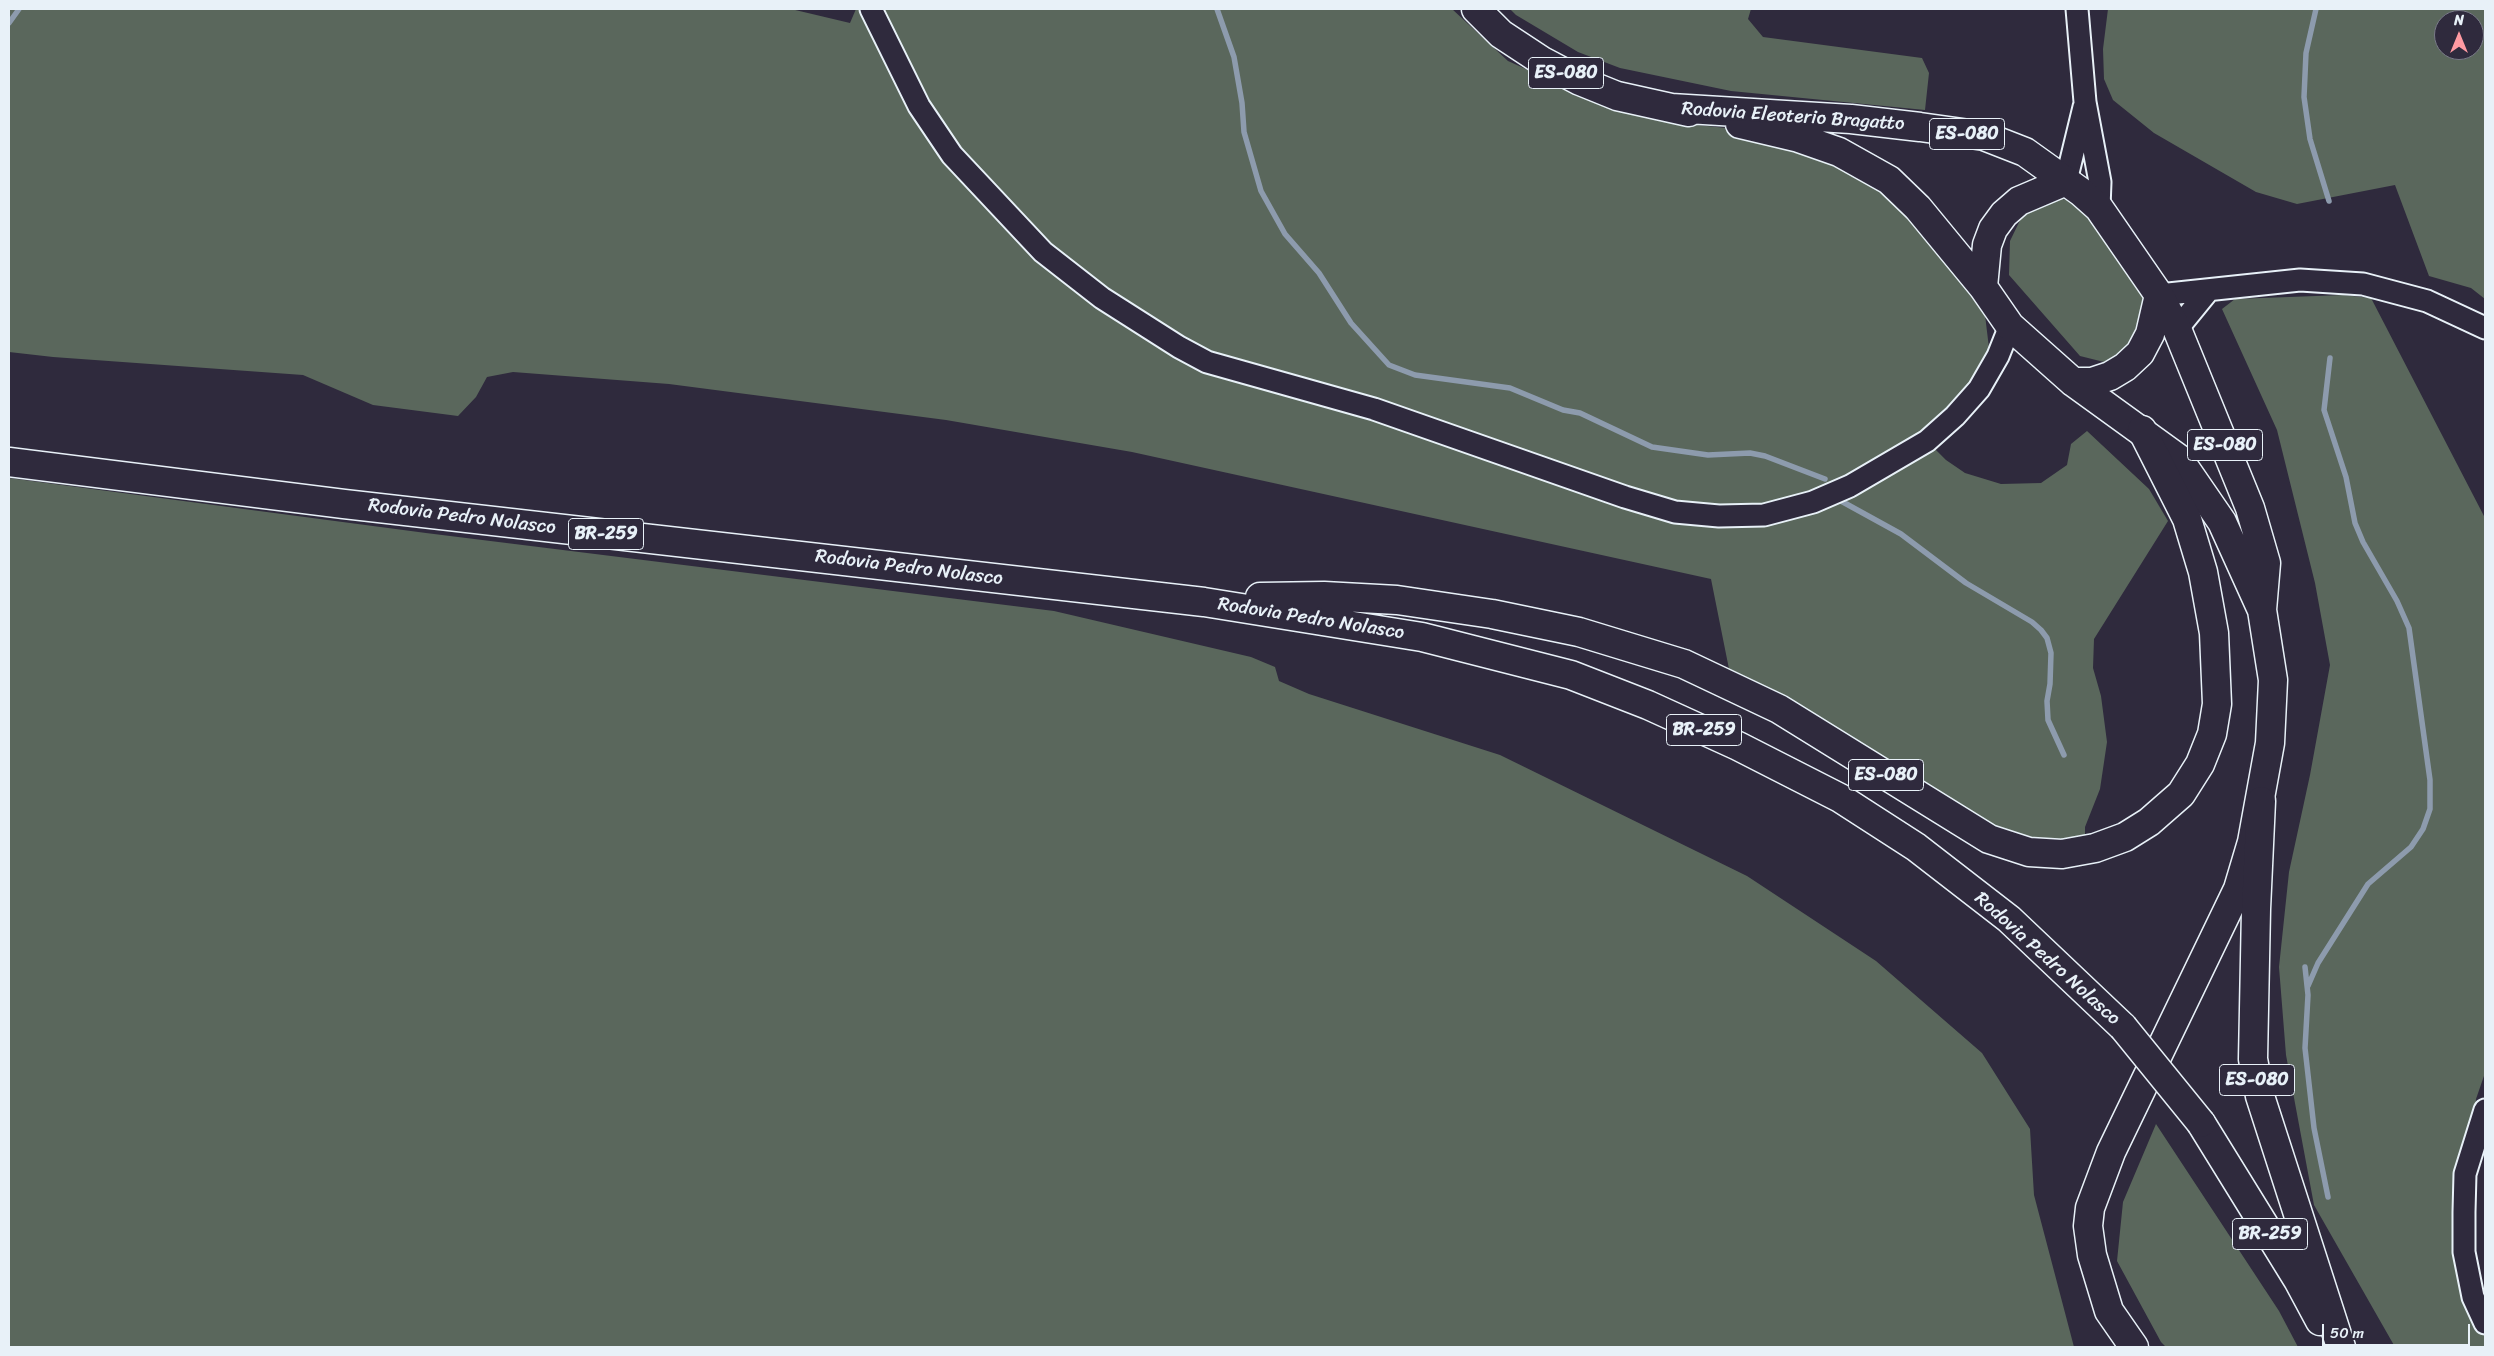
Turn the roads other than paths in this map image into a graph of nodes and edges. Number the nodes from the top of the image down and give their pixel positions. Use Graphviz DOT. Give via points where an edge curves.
graph roads {
  1 [pos="872,9"];
  2 [pos="1476,9"];
  3 [pos="2077,9"];
  4 [pos="2085,102"];
  5 [pos="1671,108"];
  6 [pos="2066,181"];
  7 [pos="2099,208"];
  8 [pos="1983,287"];
  9 [pos="2208,291"];
  10 [pos="2159,295"];
  11 [pos="2010,326"];
  12 [pos="2485,328"];
  13 [pos="2177,329"];
  14 [pos="2073,382"];
  15 [pos="2142,430"];
  16 [pos="9,462"];
  17 [pos="1204,602"];
  18 [pos="2262,610"];
  19 [pos="2261,801"];
  20 [pos="2485,1110"];
  21 [pos="2485,1323"];
  22 [pos="2134,1347"];
  23 [pos="2334,1347"];
  24 [pos="2341,1347"];
  1 -- 11 [label="street" via="919,106 952,155 1043,252 1102,298 1178,347 1207,362 1374,408 1675,512 1719,516 1764,515 1813,502 1850,486 1927,441 1955,416 1979,389"];
  2 -- 5 [label="main road, Rodovia Eleoterio Bragatto / ES-080" via="1501,34 1557,69 1617,96"];
  3 -- 4 [label="street"];
  4 -- 6 [label="street"];
  4 -- 7 [label="street" via="2099,175"];
  5 -- 6 [label="main road, Rodovia Eleoterio Bragatto / ES-080" via="1851,119 1984,136 2025,152"];
  5 -- 8 [label="main road, Rodovia Eleoterio Bragatto / ES-080" via="1799,138 1839,152 1889,180 1918,208"];
  6 -- 7 [label="main road, Rodovia Eleoterio Bragatto / ES-080"];
  6 -- 8 [label="main road" via="2019,201 2004,214 1987,245"];
  7 -- 10 [label="main road, Rodovia Eleoterio Bragatto / ES-080"];
  8 -- 11 [label="main road, Rodovia Eleoterio Bragatto / ES-080"];
  9 -- 10 [label="street"];
  9 -- 12 [label="street" via="2300,280 2363,284 2427,301"];
  9 -- 13 [label="street"];
  10 -- 13 [label="main road, Rodovia Eleoterio Bragatto / ES-080"];
  10 -- 14 [label="main road" via="2152,327 2140,353 2110,376 2092,382"];
  11 -- 14 [label="main road, Rodovia Eleoterio Bragatto / ES-080"];
  13 -- 18 [label="main road, Rodovia Eleoterio Bragatto / ES-080" via="2250,508 2266,563"];
  14 -- 15 [label="main road, Rodovia Eleoterio Bragatto / ES-080"];
  15 -- 17 [label="main road, ES-080" via="2187,519 2203,572 2214,633 2217,704 2212,734 2200,764 2181,794 2149,822 2095,848 2062,854 2029,852 1989,839 1779,709 1684,664 1580,632 1492,614 1397,600 1267,596"];
  15 -- 18 [label="main road, ES-080" via="2178,458 2201,488 2222,522"];
  16 -- 17 [label="main road, Rodovia Pedro Nolasco / BR-259" via="344,504"];
  17 -- 23 [label="main road, Rodovia Pedro Nolasco / BR-259, bridge" via="1422,636 1570,675 1648,705 1738,746 1840,798 1916,847 2010,919 2123,1027 2201,1123 2298,1280"];
  18 -- 19 [label="main road, ES-080" via="2273,680 2270,743"];
  19 -- 22 [label="main road, ES-080" via="2238,889 2111,1152 2090,1208 2088,1226 2092,1255 2109,1311"];
  19 -- 24 [label="main road, ES-080" via="2254,1059 2260,1096"];
  20 -- 21 [label="street" via="2465,1174 2464,1212 2464,1252 2473,1297"];
}
